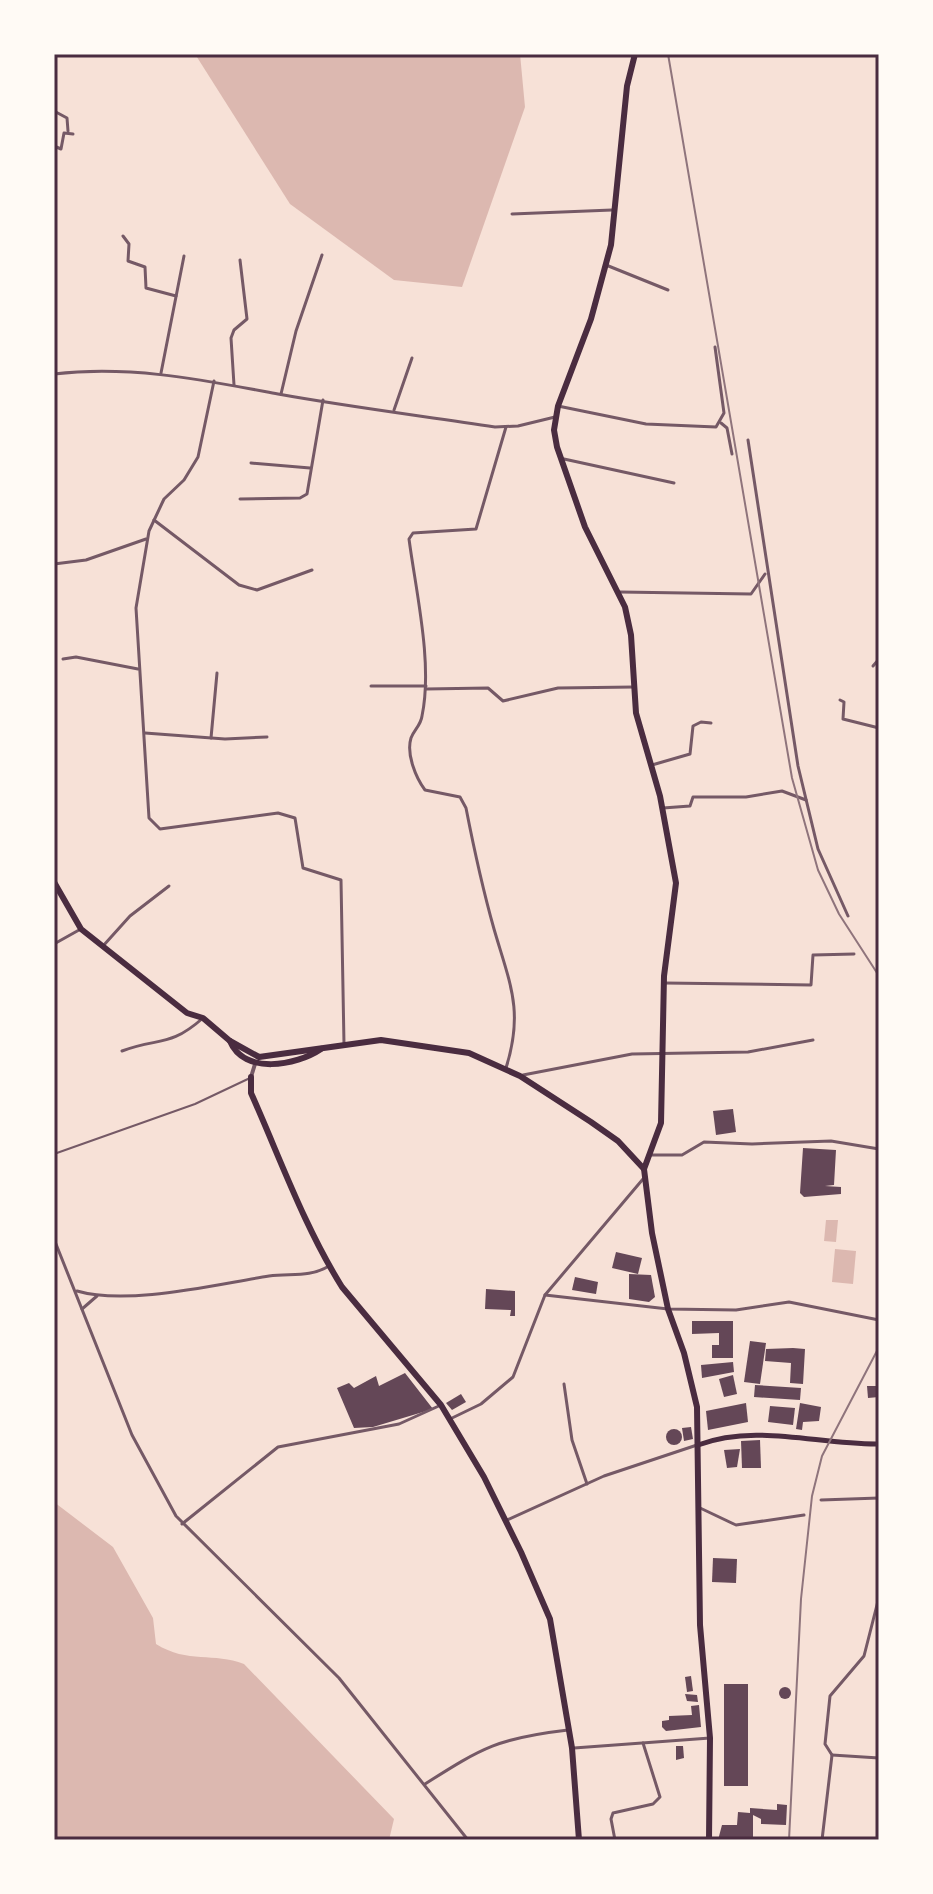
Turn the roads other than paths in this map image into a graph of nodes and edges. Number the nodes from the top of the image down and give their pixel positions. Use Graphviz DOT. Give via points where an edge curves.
graph roads {
  1 [pos="635,54"];
  2 [pos="54,111"];
  3 [pos="54,146"];
  4 [pos="615,210"];
  5 [pos="512,214"];
  6 [pos="123,236"];
  7 [pos="322,255"];
  8 [pos="184,256"];
  9 [pos="240,260"];
  10 [pos="606,265"];
  11 [pos="668,290"];
  12 [pos="176,296"];
  13 [pos="715,347"];
  14 [pos="412,358"];
  15 [pos="161,373"];
  16 [pos="54,374"];
  17 [pos="214,381"];
  18 [pos="234,385"];
  19 [pos="281,394"];
  20 [pos="323,400"];
  21 [pos="558,406"];
  22 [pos="394,410"];
  23 [pos="555,417"];
  24 [pos="721,423"];
  25 [pos="506,427"];
  26 [pos="748,440"];
  27 [pos="732,454"];
  28 [pos="560,458"];
  29 [pos="251,463"];
  30 [pos="310,468"];
  31 [pos="674,483"];
  32 [pos="240,499"];
  33 [pos="154,520"];
  34 [pos="148,539"];
  35 [pos="54,564"];
  36 [pos="312,570"];
  37 [pos="766,574"];
  38 [pos="620,592"];
  39 [pos="63,659"];
  40 [pos="879,659"];
  41 [pos="873,666"];
  42 [pos="139,669"];
  43 [pos="217,673"];
  44 [pos="371,686"];
  45 [pos="634,687"];
  46 [pos="426,688"];
  47 [pos="840,700"];
  48 [pos="711,723"];
  49 [pos="879,728"];
  50 [pos="145,733"];
  51 [pos="267,737"];
  52 [pos="211,738"];
  53 [pos="652,765"];
  54 [pos="806,800"];
  55 [pos="663,808"];
  56 [pos="54,882"];
  57 [pos="169,886"];
  58 [pos="848,916"];
  59 [pos="81,929"];
  60 [pos="54,944"];
  61 [pos="103,946"];
  62 [pos="854,954"];
  63 [pos="664,983"];
  64 [pos="203,1018"];
  65 [pos="813,1040"];
  66 [pos="230,1041"];
  67 [pos="344,1044"];
  68 [pos="321,1049"];
  69 [pos="122,1051"];
  70 [pos="665,1054"];
  71 [pos="255,1064"];
  72 [pos="505,1068"];
  73 [pos="520,1076"];
  74 [pos="251,1077"];
  75 [pos="879,1149"];
  76 [pos="54,1154"];
  77 [pos="652,1155"];
  78 [pos="644,1169"];
  79 [pos="643,1179"];
  80 [pos="54,1239"];
  81 [pos="329,1266"];
  82 [pos="75,1290"];
  83 [pos="545,1295"];
  84 [pos="97,1296"];
  85 [pos="668,1309"];
  86 [pos="82,1310"];
  87 [pos="879,1320"];
  88 [pos="564,1384"];
  89 [pos="441,1405"];
  90 [pos="449,1419"];
  91 [pos="879,1444"];
  92 [pos="698,1445"];
  93 [pos="587,1484"];
  94 [pos="879,1498"];
  95 [pos="821,1500"];
  96 [pos="698,1507"];
  97 [pos="804,1515"];
  98 [pos="507,1520"];
  99 [pos="182,1524"];
  100 [pos="879,1597"];
  101 [pos="568,1730"];
  102 [pos="710,1738"];
  103 [pos="643,1743"];
  104 [pos="572,1748"];
  105 [pos="832,1755"];
  106 [pos="879,1758"];
  107 [pos="425,1784"];
  108 [pos="468,1840"];
  109 [pos="579,1840"];
  110 [pos="615,1840"];
  111 [pos="709,1840"];
  112 [pos="822,1840"];
  1 -- 4 [label="main road"];
  2 -- 3 [label="street" via="67,118 71,133 64,133 61,149"];
  4 -- 5 [label="street"];
  4 -- 10 [label="main road"];
  6 -- 12 [label="street" via="129,244 128,261 145,267 146,288"];
  7 -- 19 [label="street"];
  8 -- 12 [label="street"];
  9 -- 18 [label="street" via="247,319 231,338"];
  10 -- 11 [label="street"];
  10 -- 21 [label="main road"];
  12 -- 15 [label="street"];
  13 -- 24 [label="street"];
  14 -- 22 [label="street"];
  15 -- 16 [label="street"];
  15 -- 17 [label="street"];
  17 -- 18 [label="street"];
  17 -- 33 [label="street" via="198,457"];
  18 -- 19 [label="street"];
  19 -- 20 [label="street"];
  20 -- 22 [label="street"];
  20 -- 30 [label="street"];
  21 -- 23 [label="main road"];
  21 -- 24 [label="street" via="676,427 705,429"];
  22 -- 25 [label="street"];
  23 -- 25 [label="street"];
  23 -- 28 [label="main road"];
  24 -- 27 [label="street"];
  25 -- 46 [label="street" via="476,529 413,533 409,539"];
  26 -- 37 [label="street"];
  28 -- 31 [label="street"];
  28 -- 38 [label="main road" via="585,527"];
  29 -- 30 [label="street"];
  30 -- 32 [label="street" via="307,494 300,498"];
  33 -- 34 [label="street"];
  33 -- 36 [label="street" via="239,585 257,590"];
  34 -- 35 [label="street" via="86,560"];
  34 -- 42 [label="street" via="136,608"];
  37 -- 38 [label="street" via="751,594"];
  37 -- 54 [label="street"];
  38 -- 45 [label="main road" via="631,635"];
  39 -- 42 [label="street"];
  40 -- 41 [label="street"];
  42 -- 50 [label="street"];
  43 -- 52 [label="street"];
  44 -- 46 [label="street"];
  45 -- 46 [label="street" via="558,688 503,701 488,688"];
  45 -- 53 [label="main road"];
  46 -- 72 [label="street" via="422,720 411,738 413,763 425,790 460,797 466,808 515,998 517,1028"];
  47 -- 49 [label="street" via="843,719"];
  48 -- 53 [label="street" via="693,726 690,754"];
  50 -- 52 [label="street"];
  50 -- 67 [label="street" via="145,800 154,827 289,814 295,818 303,868 341,880"];
  51 -- 52 [label="street"];
  53 -- 55 [label="main road"];
  54 -- 55 [label="street" via="774,791 693,797 690,806"];
  54 -- 58 [label="street" via="818,849"];
  55 -- 63 [label="main road" via="676,883"];
  56 -- 59 [label="main road"];
  57 -- 61 [label="street" via="130,916"];
  59 -- 60 [label="street"];
  59 -- 61 [label="main road"];
  61 -- 64 [label="main road" via="187,1013"];
  62 -- 63 [label="street" via="813,955 811,985"];
  63 -- 70 [label="main road"];
  64 -- 66 [label="main road"];
  64 -- 69 [label="street" via="174,1040"];
  65 -- 70 [label="street" via="768,1051"];
  66 -- 68 [label="main road" via="259,1057"];
  66 -- 71 [label="main road" via="233,1050"];
  67 -- 68 [label="main road"];
  67 -- 72 [label="main road" via="393,1040 469,1053"];
  68 -- 71 [label="main road"];
  70 -- 73 [label="street" via="604,1058"];
  70 -- 77 [label="main road" via="661,1123"];
  71 -- 74 [label="street"];
  72 -- 73 [label="main road"];
  73 -- 78 [label="main road" via="611,1136"];
  74 -- 76 [label="lane" via="195,1104"];
  74 -- 81 [label="main road" via="251,1093"];
  75 -- 77 [label="street" via="831,1141 704,1142 682,1155"];
  77 -- 78 [label="main road"];
  78 -- 79 [label="main road"];
  79 -- 83 [label="street"];
  79 -- 85 [label="main road"];
  80 -- 82 [label="street"];
  81 -- 84 [label="street" via="312,1274 205,1289"];
  81 -- 89 [label="main road"];
  82 -- 84 [label="street"];
  82 -- 86 [label="street"];
  83 -- 85 [label="street"];
  83 -- 90 [label="street" via="513,1377 481,1404"];
  84 -- 86 [label="street"];
  85 -- 87 [label="street" via="736,1310 789,1302"];
  85 -- 92 [label="main road" via="690,1374"];
  86 -- 99 [label="street" via="132,1435"];
  88 -- 93 [label="street" via="572,1440"];
  89 -- 90 [label="main road"];
  89 -- 99 [label="street" via="399,1424 278,1447"];
  90 -- 98 [label="main road"];
  91 -- 92 [label="main road" via="742,1433"];
  92 -- 93 [label="street"];
  92 -- 96 [label="main road"];
  93 -- 98 [label="street"];
  94 -- 95 [label="street"];
  96 -- 97 [label="street" via="736,1525"];
  96 -- 102 [label="main road" via="700,1625"];
  98 -- 101 [label="main road" via="550,1619"];
  99 -- 107 [label="street" via="339,1678"];
  100 -- 105 [label="street" via="864,1656 830,1696 825,1744"];
  101 -- 104 [label="main road"];
  101 -- 107 [label="street" via="488,1745"];
  102 -- 103 [label="street"];
  102 -- 111 [label="main road"];
  103 -- 104 [label="street"];
  103 -- 110 [label="street" via="660,1797 653,1804 613,1813"];
  104 -- 109 [label="main road"];
  105 -- 106 [label="street"];
  105 -- 112 [label="street"];
  107 -- 108 [label="street"];
}
